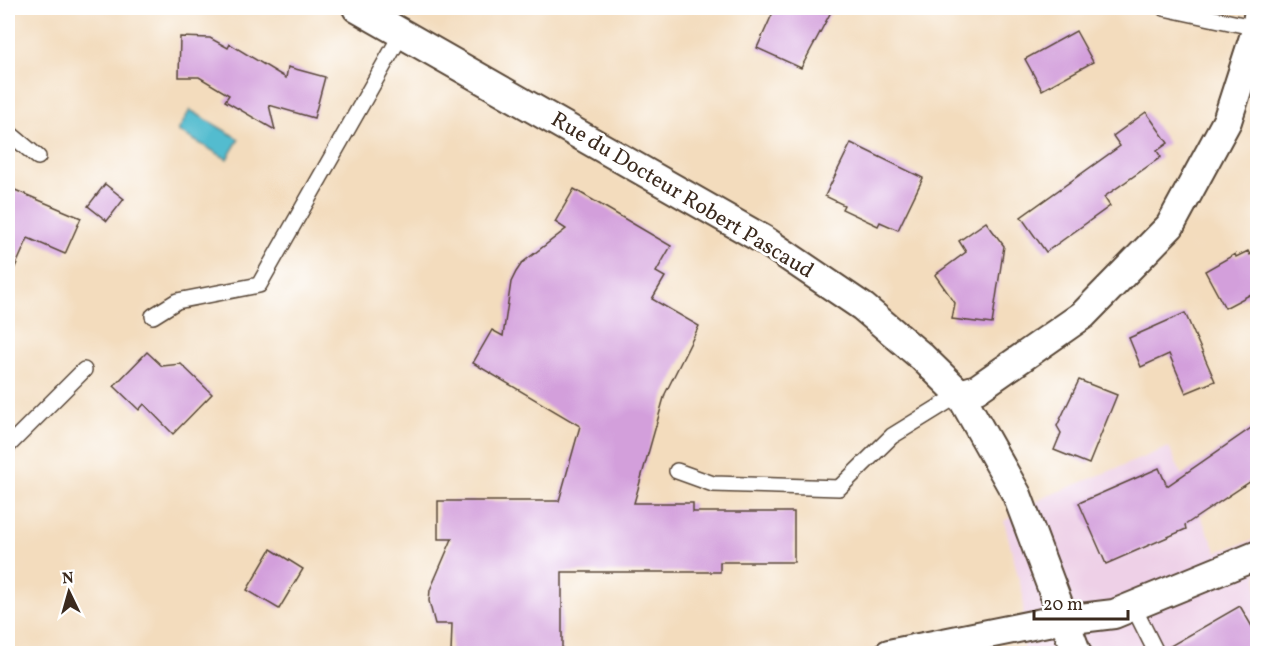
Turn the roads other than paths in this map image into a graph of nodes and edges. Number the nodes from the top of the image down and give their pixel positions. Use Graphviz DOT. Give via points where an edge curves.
graph roads {
  1 [pos="357,8"];
  2 [pos="1164,8"];
  3 [pos="1257,22"];
  4 [pos="402,33"];
  5 [pos="8,132"];
  6 [pos="38,157"];
  7 [pos="153,316"];
  8 [pos="84,370"];
  9 [pos="960,394"];
  10 [pos="8,446"];
  11 [pos="677,471"];
  12 [pos="1257,555"];
  13 [pos="1133,606"];
  14 [pos="1063,619"];
  15 [pos="890,654"];
  16 [pos="1077,654"];
  17 [pos="1158,654"];
  1 -- 4 [label="street, Rue du Docteur Robert Pascaud"];
  2 -- 3 [label="lane"];
  3 -- 9 [label="street" via="1227,121 1170,226 1083,315 976,388"];
  4 -- 7 [label="lane" via="260,285 177,302"];
  4 -- 9 [label="street, Rue du Docteur Robert Pascaud" via="764,240 863,307"];
  5 -- 6 [label="lane"];
  8 -- 10 [label="lane"];
  9 -- 11 [label="lane" via="892,436 839,488 713,484"];
  9 -- 14 [label="street, Rue du Docteur Robert Pascaud" via="1017,495"];
  12 -- 13 [label="street"];
  13 -- 14 [label="street" via="1114,614"];
  13 -- 17 [label="lane"];
  14 -- 15 [label="street"];
  14 -- 16 [label="street, Rue du Docteur Robert Pascaud"];
}
